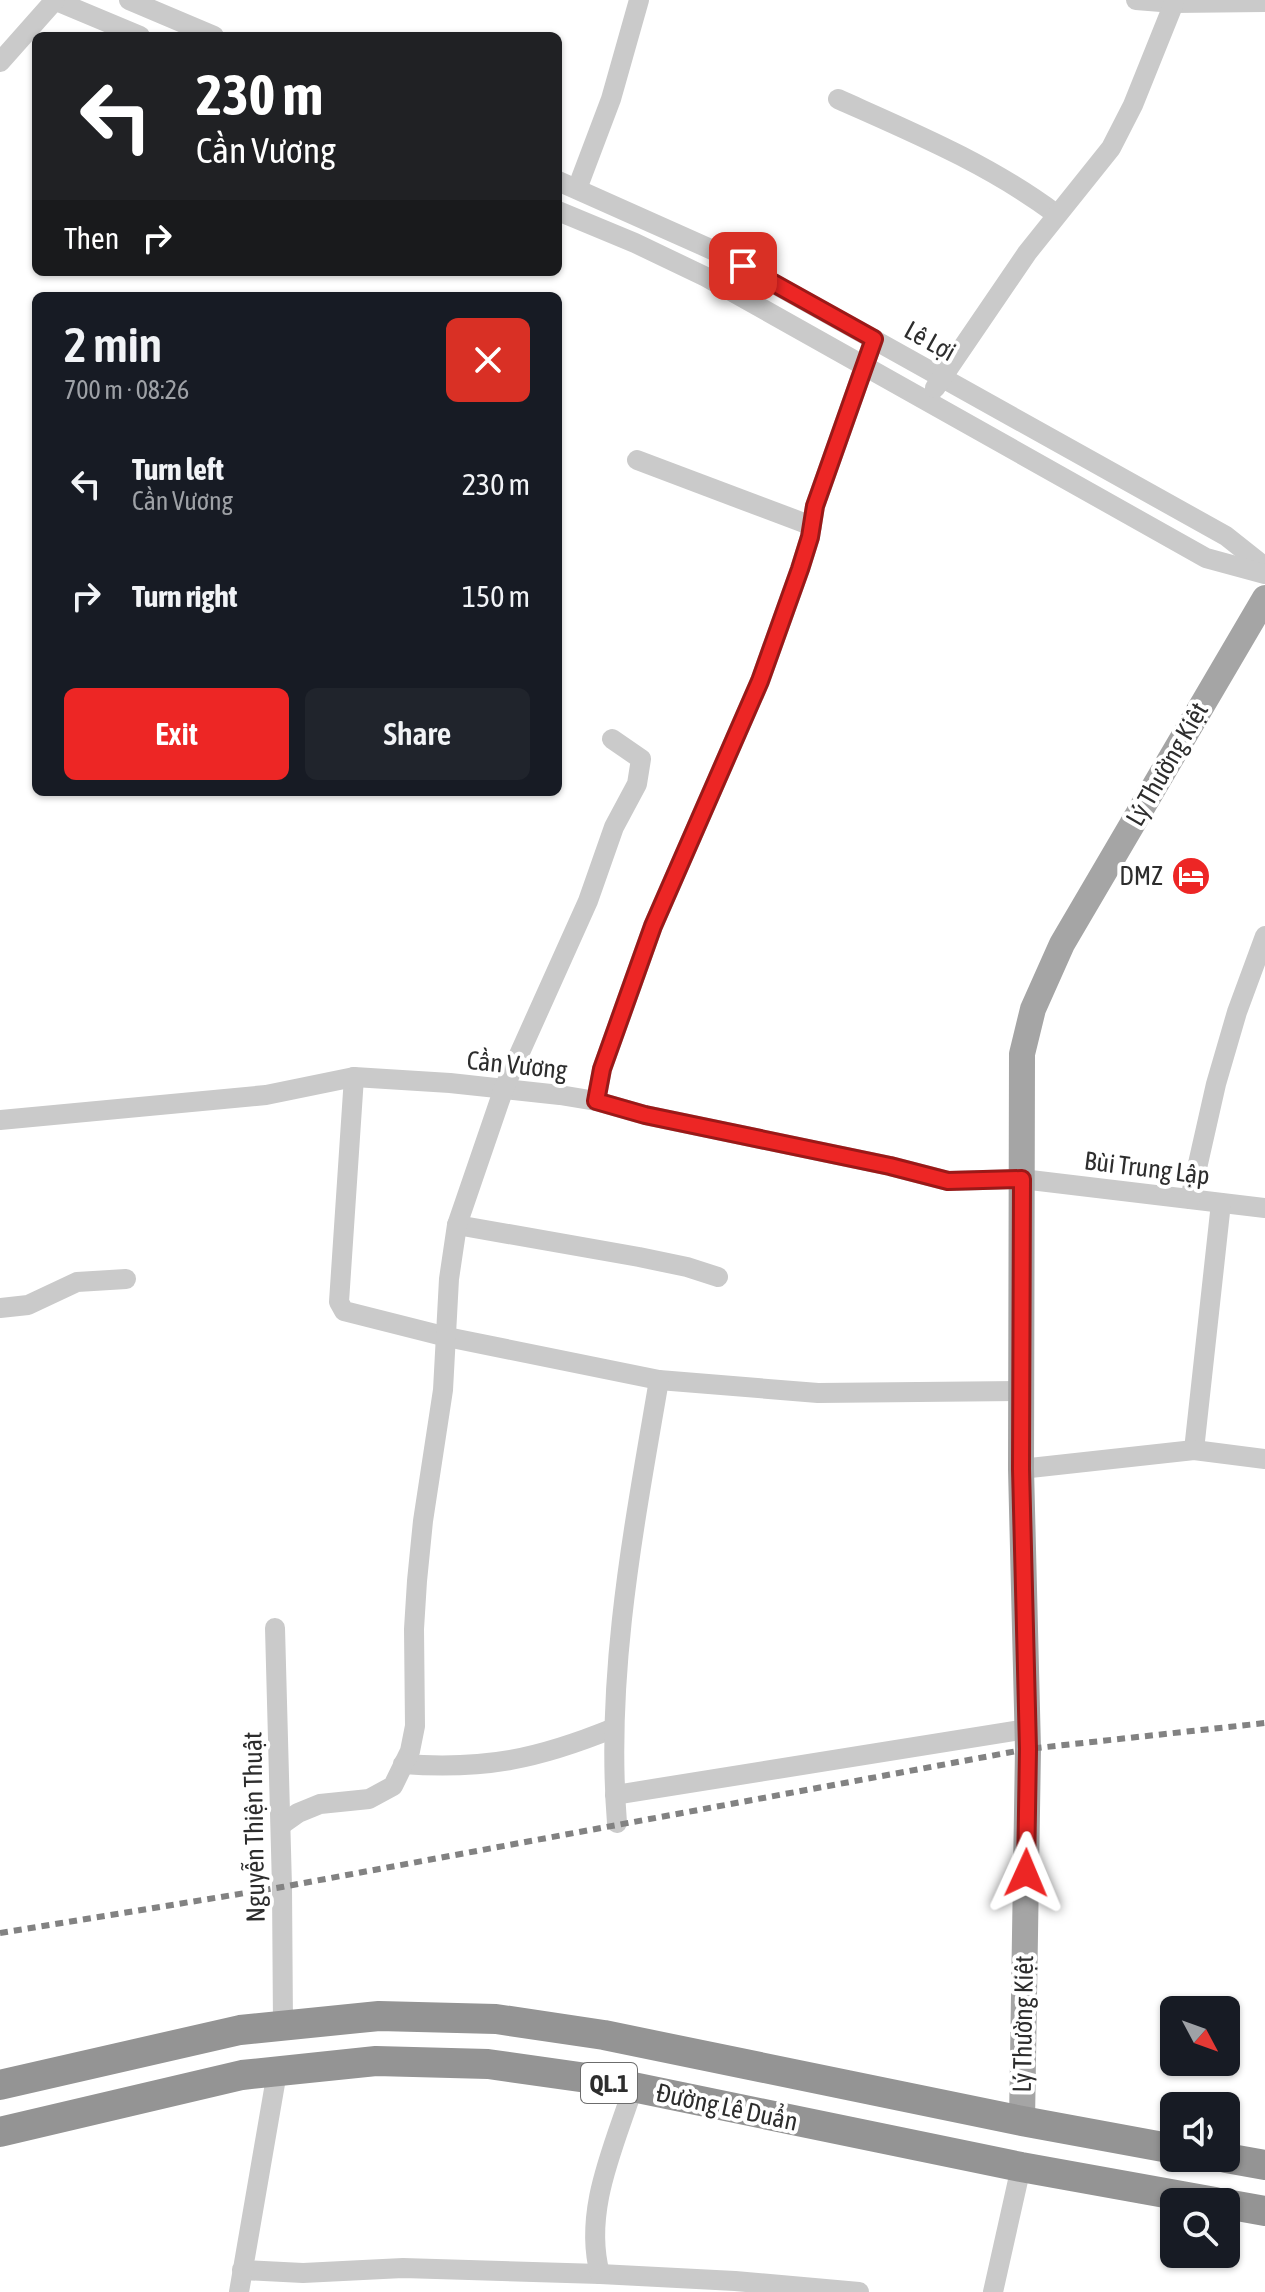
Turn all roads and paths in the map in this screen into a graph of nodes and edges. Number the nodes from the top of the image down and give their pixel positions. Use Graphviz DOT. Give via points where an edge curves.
graph roads {
  1 [pos="55,0"];
  2 [pos="129,0"];
  3 [pos="639,0"];
  4 [pos="1136,0"];
  5 [pos="1265,2"];
  6 [pos="1174,3"];
  7 [pos="131,32"];
  8 [pos="205,32"];
  9 [pos="0,62"];
  10 [pos="838,99"];
  11 [pos="568,185"];
  12 [pos="562,213"];
  13 [pos="1056,214"];
  14 [pos="717,252"];
  15 [pos="706,277"];
  16 [pos="874,339"];
  17 [pos="866,367"];
  18 [pos="943,378"];
  19 [pos="926,401"];
  20 [pos="637,460"];
  21 [pos="1113,472"];
  22 [pos="1099,498"];
  23 [pos="812,526"];
  24 [pos="1265,567"];
  25 [pos="1265,574"];
  26 [pos="1265,598"];
  27 [pos="612,739"];
  28 [pos="1265,936"];
  29 [pos="354,1077"];
  30 [pos="504,1088"];
  31 [pos="596,1101"];
  32 [pos="0,1120"];
  33 [pos="1022,1179"];
  34 [pos="1190,1199"];
  35 [pos="1221,1203"];
  36 [pos="1265,1208"];
  37 [pos="457,1225"];
  38 [pos="718,1277"];
  39 [pos="126,1279"];
  40 [pos="0,1308"];
  41 [pos="447,1337"];
  42 [pos="659,1380"];
  43 [pos="1022,1391"];
  44 [pos="1194,1450"];
  45 [pos="1265,1459"];
  46 [pos="1021,1469"];
  47 [pos="275,1628"];
  48 [pos="614,1728"];
  49 [pos="1027,1729"];
  50 [pos="403,1764"];
  51 [pos="615,1795"];
  52 [pos="617,1823"];
  53 [pos="281,1825"];
  54 [pos="283,2026"];
  55 [pos="277,2072"];
  56 [pos="0,2085"];
  57 [pos="633,2088"];
  58 [pos="1022,2121"];
  59 [pos="0,2132"];
  60 [pos="1160,2146"];
  61 [pos="1240,2161"];
  62 [pos="1265,2165"];
  63 [pos="1021,2167"];
  64 [pos="1160,2192"];
  65 [pos="1240,2207"];
  66 [pos="1265,2211"];
  67 [pos="242,2270"];
  68 [pos="600,2274"];
  69 [pos="239,2292"];
  70 [pos="859,2292"];
  71 [pos="993,2292"];
  1 -- 7 [label="street"];
  1 -- 9 [label="street"];
  2 -- 8 [label="street"];
  3 -- 11 [label="street" via="611,99"];
  4 -- 6 [label="street"];
  5 -- 6 [label="street"];
  6 -- 13 [label="street" via="1111,148"];
  10 -- 13 [label="street" via="998,174"];
  11 -- 14 [label="street, Lê Lợi"];
  12 -- 15 [label="street, Lê Lợi"];
  13 -- 18 [label="street"];
  14 -- 15 [label="street"];
  14 -- 16 [label="street, Lê Lợi"];
  15 -- 17 [label="street, Lê Lợi"];
  16 -- 17 [label="street"];
  16 -- 18 [label="street, Lê Lợi"];
  17 -- 19 [label="street, Lê Lợi"];
  17 -- 23 [label="street"];
  18 -- 19 [label="street"];
  18 -- 21 [label="street, Lê Lợi"];
  19 -- 22 [label="street, Lê Lợi"];
  20 -- 23 [label="street"];
  21 -- 22 [label="street"];
  21 -- 24 [label="street, Lê Lợi" via="1226,536"];
  22 -- 25 [label="street, Lê Lợi" via="1206,558"];
  23 -- 31 [label="street" via="760,681 653,926 602,1069"];
  26 -- 33 [label="main road, Lý Thường Kiệt" via="1062,944 1033,1009 1022,1054"];
  27 -- 30 [label="street" via="641,759 640,776"];
  28 -- 34 [label="street" via="1216,1084"];
  29 -- 30 [label="street, Cần Vương"];
  29 -- 32 [label="street, Cần Vương" via="266,1095"];
  29 -- 41 [label="street" via="339,1305 344,1311"];
  30 -- 31 [label="street, Cần Vương"];
  30 -- 37 [label="street"];
  31 -- 33 [label="street, Cần Vương" via="948,1181"];
  33 -- 34 [label="street, Bùi Trung Lập"];
  33 -- 43 [label="main road, Lý Thường Kiệt"];
  34 -- 35 [label="street, Bùi Trung Lập"];
  35 -- 36 [label="street, Bùi Trung Lập"];
  35 -- 44 [label="street"];
  37 -- 38 [label="street" via="639,1257"];
  37 -- 41 [label="street"];
  39 -- 40 [label="street" via="77,1282 28,1305"];
  41 -- 42 [label="street"];
  41 -- 50 [label="street" via="417,1581 415,1726"];
  42 -- 43 [label="street" via="818,1393"];
  42 -- 48 [label="street" via="622,1608"];
  43 -- 46 [label="main road, Lý Thường Kiệt"];
  44 -- 45 [label="street"];
  44 -- 46 [label="street"];
  46 -- 49 [label="main road, Lý Thường Kiệt"];
  47 -- 53 [label="street, Nguyễn Thiện Thuật"];
  48 -- 50 [label="street" via="495,1764"];
  48 -- 51 [label="street"];
  49 -- 51 [label="street"];
  49 -- 58 [label="main road, Lý Thường Kiệt"];
  50 -- 53 [label="street" via="393,1786 369,1799 320,1804"];
  51 -- 52 [label="street"];
  53 -- 54 [label="street, Nguyễn Thiện Thuật"];
  54 -- 56 [label="highway, Đường Lê Duẩn / QL.1" via="240,2030"];
  54 -- 58 [label="highway, Đường Lê Duẩn / QL.1" via="379,2016 496,2019 604,2035"];
  55 -- 57 [label="highway, Đường Lê Duẩn / QL.1" via="376,2061 488,2064"];
  55 -- 59 [label="highway, Đường Lê Duẩn / QL.1" via="242,2075"];
  55 -- 67 [label="street"];
  57 -- 63 [label="highway, Đường Lê Duẩn / QL.1"];
  57 -- 68 [label="street" via="599,2197 594,2254"];
  58 -- 60 [label="highway, Đường Lê Duẩn / QL.1"];
  58 -- 63 [label="highway"];
  61 -- 62 [label="highway"];
  63 -- 64 [label="highway, Đường Lê Duẩn / QL.1"];
  63 -- 71 [label="street"];
  65 -- 66 [label="highway"];
  67 -- 68 [label="street"];
  67 -- 69 [label="street"];
  68 -- 70 [label="street"];
}
